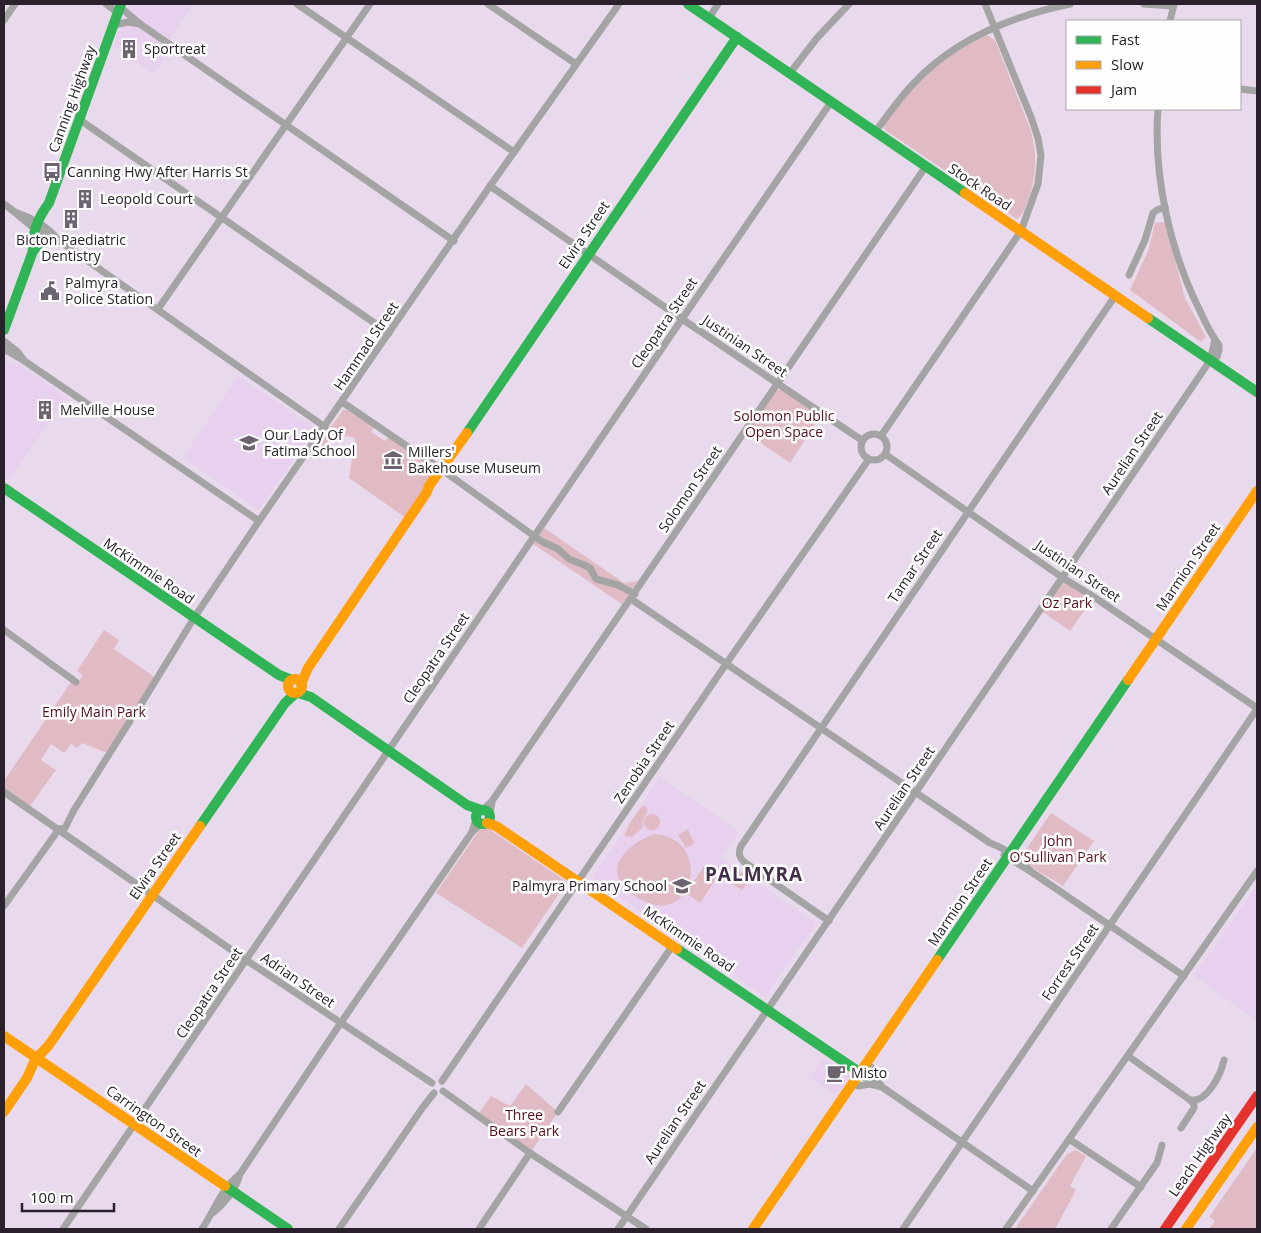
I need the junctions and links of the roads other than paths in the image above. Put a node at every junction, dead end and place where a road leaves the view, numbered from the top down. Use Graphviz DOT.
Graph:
graph roads {
  1 [pos="15,4"];
  2 [pos="106,4"];
  3 [pos="297,4"];
  4 [pos="370,4"];
  5 [pos="488,4"];
  6 [pos="619,4"];
  7 [pos="688,4"];
  8 [pos="713,4"];
  9 [pos="718,4"];
  10 [pos="849,4"];
  11 [pos="986,4"];
  12 [pos="1070,4"];
  13 [pos="1144,4"];
  14 [pos="1174,5"];
  15 [pos="120,8"];
  16 [pos="707,16"];
  17 [pos="4,20"];
  18 [pos="1170,20"];
  19 [pos="114,24"];
  20 [pos="140,24"];
  21 [pos="995,27"];
  22 [pos="737,37"];
  23 [pos="346,38"];
  24 [pos="576,64"];
  25 [pos="790,73"];
  26 [pos="1241,89"];
  27 [pos="1257,91"];
  28 [pos="831,102"];
  29 [pos="1158,110"];
  30 [pos="80,120"];
  31 [pos="286,125"];
  32 [pos="875,132"];
  33 [pos="514,152"];
  34 [pos="926,166"];
  35 [pos="490,186"];
  36 [pos="4,204"];
  37 [pos="1165,207"];
  38 [pos="221,218"];
  39 [pos="40,228"];
  40 [pos="1020,232"];
  41 [pos="454,241"];
  42 [pos="588,254"];
  43 [pos="1129,275"];
  44 [pos="1115,296"];
  45 [pos="158,309"];
  46 [pos="682,319"];
  47 [pos="4,330"];
  48 [pos="389,333"];
  49 [pos="4,341"];
  50 [pos="4,349"];
  51 [pos="23,360"];
  52 [pos="1210,360"];
  53 [pos="777,382"];
  54 [pos="1257,392"];
  55 [pos="342,402"];
  56 [pos="325,427"];
  57 [pos="881,436"];
  58 [pos="863,441"];
  59 [pos="885,454"];
  60 [pos="869,459"];
  61 [pos="443,470"];
  62 [pos="4,488"];
  63 [pos="1257,491"];
  64 [pos="1257,499"];
  65 [pos="968,511"];
  66 [pos="259,521"];
  67 [pos="534,537"];
  68 [pos="1063,578"];
  69 [pos="633,596"];
  70 [pos="194,618"];
  71 [pos="4,630"];
  72 [pos="1158,640"];
  73 [pos="726,664"];
  74 [pos="76,682"];
  75 [pos="295,686"];
  76 [pos="140,706"];
  77 [pos="1257,708"];
  78 [pos="130,722"];
  79 [pos="821,728"];
  80 [pos="388,750"];
  81 [pos="4,792"];
  82 [pos="916,793"];
  83 [pos="485,818"];
  84 [pos="58,829"];
  85 [pos="1011,857"];
  86 [pos="1257,871"];
  87 [pos="578,880"];
  88 [pos="152,894"];
  89 [pos="4,906"];
  90 [pos="829,921"];
  91 [pos="1111,925"];
  92 [pos="673,945"];
  93 [pos="246,960"];
  94 [pos="1184,976"];
  95 [pos="768,1009"];
  96 [pos="340,1024"];
  97 [pos="4,1036"];
  98 [pos="4,1041"];
  99 [pos="1128,1056"];
  100 [pos="1224,1060"];
  101 [pos="38,1061"];
  102 [pos="865,1072"];
  103 [pos="442,1082"];
  104 [pos="432,1083"];
  105 [pos="858,1086"];
  106 [pos="882,1087"];
  107 [pos="443,1091"];
  108 [pos="434,1093"];
  109 [pos="1257,1096"];
  110 [pos="1190,1100"];
  111 [pos="4,1112"];
  112 [pos="558,1112"];
  113 [pos="134,1126"];
  114 [pos="1257,1127"];
  115 [pos="1181,1128"];
  116 [pos="1069,1139"];
  117 [pos="963,1142"];
  118 [pos="1162,1145"];
  119 [pos="530,1153"];
  120 [pos="1141,1187"];
  121 [pos="228,1191"];
  122 [pos="1033,1191"];
  123 [pos="627,1216"];
  124 [pos="63,1229"];
  125 [pos="202,1229"];
  126 [pos="279,1229"];
  127 [pos="288,1229"];
  128 [pos="339,1229"];
  129 [pos="479,1229"];
  130 [pos="618,1229"];
  131 [pos="646,1229"];
  132 [pos="753,1229"];
  133 [pos="760,1229"];
  134 [pos="903,1229"];
  135 [pos="1006,1229"];
  136 [pos="1111,1229"];
  137 [pos="1165,1229"];
  138 [pos="1186,1229"];
  1 -- 17 [label="street"];
  2 -- 15 [label="street"];
  3 -- 23 [label="street"];
  4 -- 23 [label="street"];
  5 -- 24 [label="street"];
  6 -- 24 [label="street, Hammad Street"];
  7 -- 16 [label="main road, Stock Road"];
  8 -- 16 [label="street"];
  9 -- 16 [label="street"];
  10 -- 25 [label="street"];
  11 -- 21 [label="street"];
  12 -- 21 [label="street"];
  13 -- 14 [label="street"];
  14 -- 18 [label="street"];
  15 -- 19 [label="main road, Canning Highway"];
  15 -- 20 [label="street"];
  16 -- 22 [label="main road, Stock Road"];
  19 -- 20 [label="street"];
  19 -- 30 [label="main road, Canning Highway"];
  20 -- 31 [label="street"];
  21 -- 32 [label="street"];
  21 -- 40 [label="street"];
  22 -- 25 [label="main road, Stock Road"];
  22 -- 42 [label="main road, Elvira Street"];
  23 -- 31 [label="street"];
  23 -- 33 [label="street"];
  24 -- 33 [label="street, Hammad Street"];
  25 -- 28 [label="main road, Stock Road"];
  26 -- 27 [label="street"];
  28 -- 32 [label="main road, Stock Road"];
  28 -- 46 [label="street, Cleopatra Street"];
  29 -- 37 [label="street"];
  30 -- 38 [label="street"];
  30 -- 39 [label="main road, Canning Highway"];
  31 -- 38 [label="street"];
  31 -- 41 [label="street"];
  32 -- 34 [label="main road, Stock Road"];
  33 -- 35 [label="street, Hammad Street"];
  34 -- 40 [label="main road, Stock Road"];
  34 -- 53 [label="street, Solomon Street"];
  35 -- 41 [label="street, Hammad Street"];
  35 -- 42 [label="street, Justinian Street"];
  36 -- 39 [label="street"];
  37 -- 43 [label="street"];
  37 -- 52 [label="street, Aurelian Street"];
  38 -- 45 [label="street"];
  38 -- 48 [label="street"];
  39 -- 45 [label="street"];
  39 -- 47 [label="main road, Canning Highway"];
  40 -- 44 [label="main road, Stock Road"];
  40 -- 57 [label="street"];
  41 -- 48 [label="street, Hammad Street"];
  42 -- 46 [label="street, Justinian Street"];
  42 -- 61 [label="main road, Elvira Street"];
  44 -- 52 [label="main road, Stock Road"];
  44 -- 65 [label="street, Tamar Street"];
  45 -- 56 [label="street"];
  46 -- 53 [label="street, Justinian Street"];
  46 -- 67 [label="street, Cleopatra Street"];
  48 -- 55 [label="street, Hammad Street"];
  49 -- 51 [label="street"];
  50 -- 51 [label="street"];
  51 -- 66 [label="street"];
  52 -- 54 [label="main road, Stock Road"];
  52 -- 68 [label="street, Aurelian Street"];
  53 -- 58 [label="street, Justinian Street"];
  53 -- 69 [label="street, Solomon Street"];
  55 -- 56 [label="street, Hammad Street"];
  55 -- 61 [label="street"];
  56 -- 66 [label="street, Hammad Street"];
  57 -- 58 [label="street"];
  57 -- 59 [label="street"];
  58 -- 60 [label="street"];
  59 -- 60 [label="street"];
  59 -- 65 [label="street, Justinian Street"];
  60 -- 73 [label="street, Zenobia Street"];
  61 -- 67 [label="street"];
  61 -- 75 [label="main road, Elvira Street"];
  62 -- 70 [label="main road, McKimmie Road"];
  63 -- 72 [label="main road, Marmion Street"];
  64 -- 72 [label="main road, Marmion Street"];
  65 -- 68 [label="street, Justinian Street"];
  65 -- 79 [label="street, Tamar Street"];
  66 -- 70 [label="street, Hammad Street"];
  67 -- 69 [label="street"];
  67 -- 80 [label="street, Cleopatra Street"];
  68 -- 72 [label="street, Justinian Street"];
  68 -- 82 [label="street, Aurelian Street"];
  69 -- 73 [label="street"];
  69 -- 83 [label="street, Solomon Street"];
  70 -- 75 [label="main road, McKimmie Road"];
  70 -- 76 [label="street, Hammad Street"];
  71 -- 74 [label="street"];
  72 -- 77 [label="street, Justinian Street"];
  72 -- 85 [label="main road, Marmion Street"];
  73 -- 79 [label="street"];
  73 -- 87 [label="street, Zenobia Street"];
  75 -- 80 [label="main road, McKimmie Road"];
  75 -- 88 [label="main road, Elvira Street"];
  77 -- 91 [label="street, Forrest Street"];
  78 -- 84 [label="street"];
  79 -- 82 [label="street"];
  79 -- 90 [label="street, Tamar Street"];
  80 -- 83 [label="main road, McKimmie Road"];
  80 -- 93 [label="street, Cleopatra Street"];
  81 -- 84 [label="street, Adrian Street"];
  82 -- 85 [label="street"];
  82 -- 90 [label="street, Aurelian Street"];
  83 -- 87 [label="main road, McKimmie Road"];
  83 -- 96 [label="street, Solomon Street"];
  84 -- 88 [label="street, Adrian Street"];
  84 -- 89 [label="street"];
  85 -- 91 [label="street"];
  85 -- 102 [label="main road, Marmion Street"];
  86 -- 94 [label="street"];
  87 -- 92 [label="main road, McKimmie Road"];
  87 -- 103 [label="street, Zenobia Street"];
  88 -- 93 [label="street, Adrian Street"];
  88 -- 101 [label="main road, Elvira Street"];
  90 -- 95 [label="street, Aurelian Street"];
  91 -- 94 [label="street"];
  91 -- 117 [label="street, Forrest Street"];
  92 -- 95 [label="main road, McKimmie Road"];
  92 -- 112 [label="street"];
  93 -- 96 [label="street, Adrian Street"];
  93 -- 113 [label="street, Cleopatra Street"];
  94 -- 99 [label="street"];
  95 -- 102 [label="main road, McKimmie Road"];
  95 -- 123 [label="street, Aurelian Street"];
  96 -- 104 [label="street, Adrian Street"];
  96 -- 121 [label="street, Solomon Street"];
  97 -- 101 [label="main road, Carrington Street"];
  98 -- 101 [label="main road, Carrington Street"];
  99 -- 110 [label="street"];
  99 -- 116 [label="street"];
  100 -- 110 [label="street"];
  101 -- 111 [label="main road, Elvira Street"];
  101 -- 113 [label="main road, Carrington Street"];
  102 -- 105 [label="main road, Marmion Street"];
  102 -- 106 [label="street, McKimmie Road"];
  102 -- 132 [label="main road, Marmion Street"];
  103 -- 104 [label="street"];
  103 -- 107 [label="street"];
  104 -- 108 [label="street"];
  105 -- 106 [label="street"];
  105 -- 133 [label="main road, Marmion Street"];
  106 -- 117 [label="street, McKimmie Road"];
  107 -- 108 [label="street"];
  107 -- 119 [label="street"];
  108 -- 128 [label="street"];
  109 -- 137 [label="main road, Leach Highway"];
  110 -- 115 [label="street"];
  113 -- 121 [label="main road, Carrington Street"];
  113 -- 124 [label="street, Cleopatra Street"];
  114 -- 138 [label="main road"];
  116 -- 120 [label="street"];
  116 -- 122 [label="street"];
  117 -- 122 [label="street, McKimmie Road"];
  117 -- 134 [label="street, Forrest Street"];
  118 -- 120 [label="street"];
  119 -- 123 [label="street"];
  119 -- 129 [label="street"];
  120 -- 136 [label="street"];
  121 -- 125 [label="street, Solomon Street"];
  121 -- 126 [label="main road, Carrington Street"];
  121 -- 127 [label="main road, Carrington Street"];
  122 -- 135 [label="street"];
  123 -- 130 [label="street, Aurelian Street"];
  123 -- 131 [label="street"];
}
